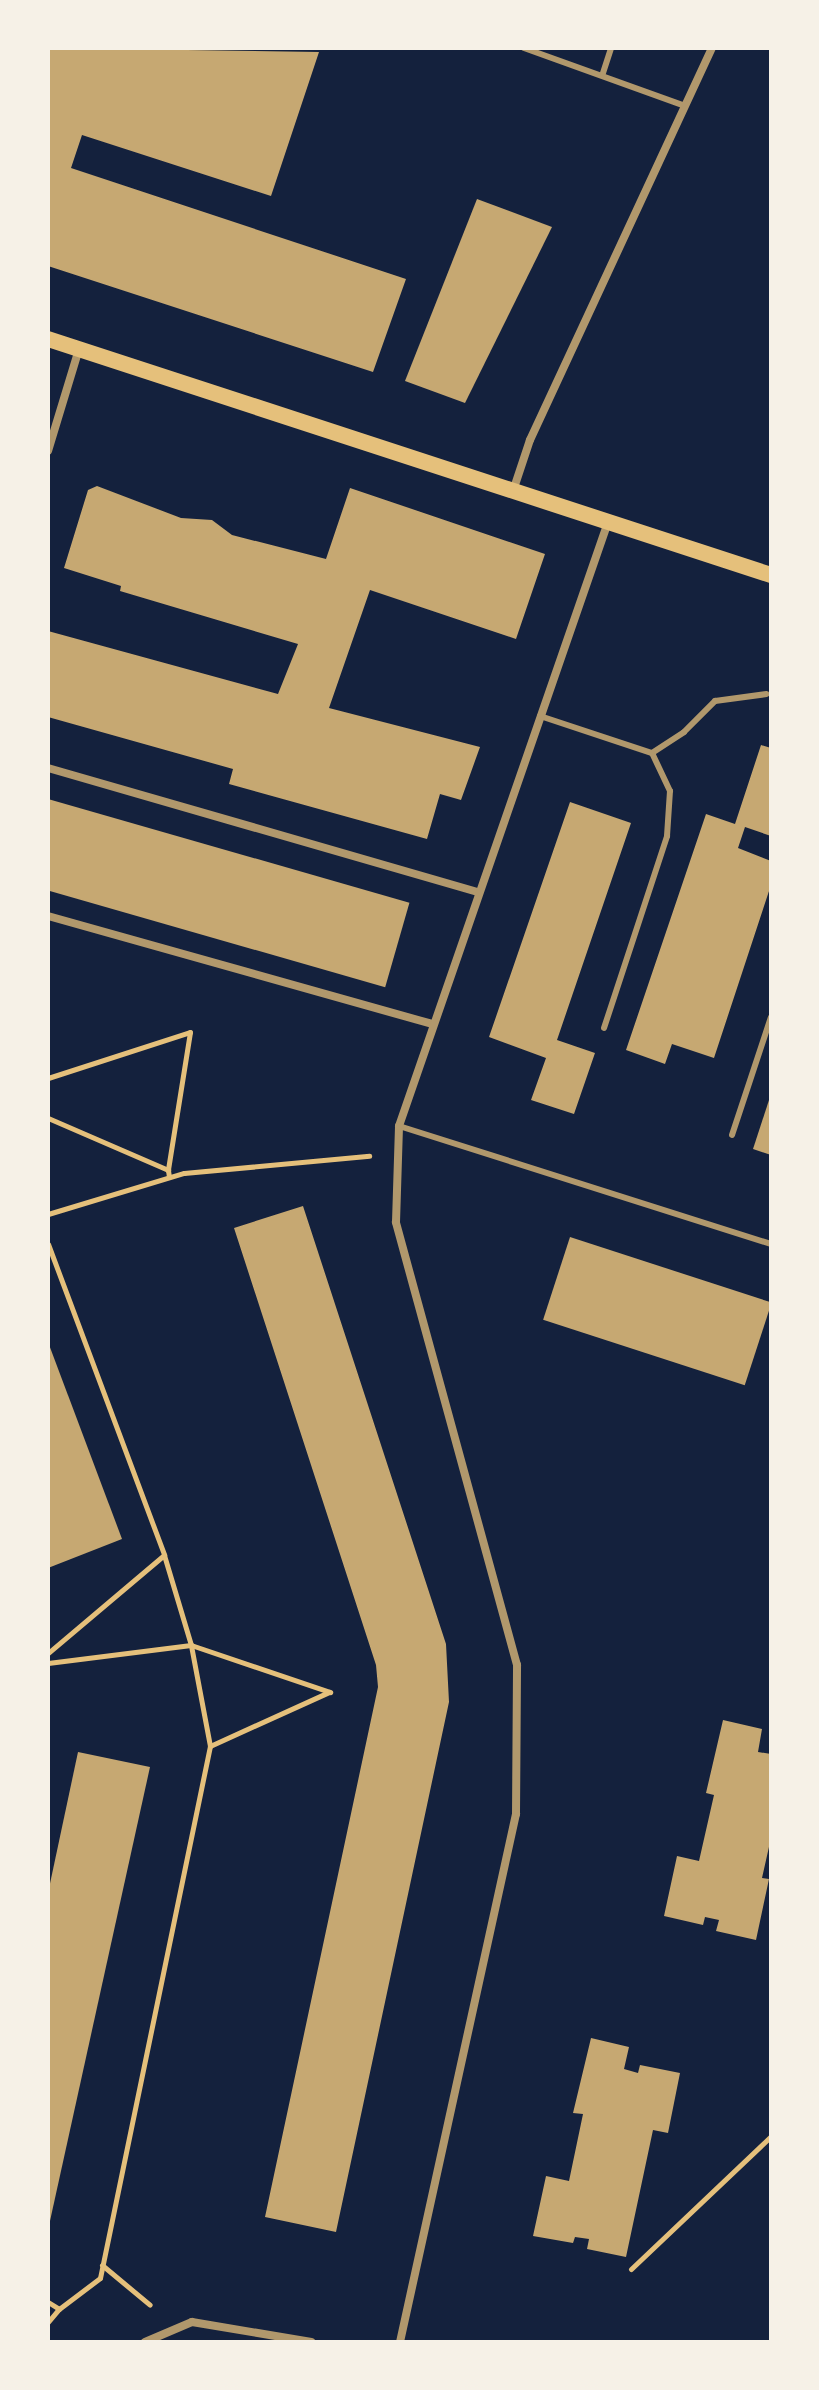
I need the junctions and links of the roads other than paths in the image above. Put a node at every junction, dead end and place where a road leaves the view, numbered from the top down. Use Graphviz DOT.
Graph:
graph roads {
  1 [pos="524,48"];
  2 [pos="611,48"];
  3 [pos="712,48"];
  4 [pos="603,73"];
  5 [pos="685,106"];
  6 [pos="48,339"];
  7 [pos="79,349"];
  8 [pos="48,451"];
  9 [pos="513,492"];
  10 [pos="608,521"];
  11 [pos="771,575"];
  12 [pos="767,694"];
  13 [pos="540,716"];
  14 [pos="652,753"];
  15 [pos="48,768"];
  16 [pos="478,892"];
  17 [pos="48,916"];
  18 [pos="771,1017"];
  19 [pos="431,1024"];
  20 [pos="604,1028"];
  21 [pos="399,1126"];
  22 [pos="732,1135"];
  23 [pos="771,1244"];
  24 [pos="145,2342"];
  25 [pos="311,2342"];
  26 [pos="400,2342"];
  1 -- 4 [label="lane"];
  2 -- 4 [label="lane"];
  3 -- 5 [label="street"];
  4 -- 5 [label="lane"];
  5 -- 9 [label="street"];
  6 -- 7 [label="main road"];
  7 -- 8 [label="street"];
  7 -- 9 [label="main road"];
  9 -- 10 [label="main road"];
  10 -- 11 [label="main road"];
  10 -- 13 [label="street"];
  12 -- 14 [label="lane"];
  13 -- 14 [label="lane"];
  13 -- 16 [label="street"];
  14 -- 20 [label="lane"];
  15 -- 16 [label="street"];
  16 -- 19 [label="street"];
  17 -- 19 [label="street"];
  18 -- 22 [label="lane"];
  19 -- 21 [label="street"];
  21 -- 23 [label="lane"];
  21 -- 26 [label="street"];
  24 -- 25 [label="street"];
}
